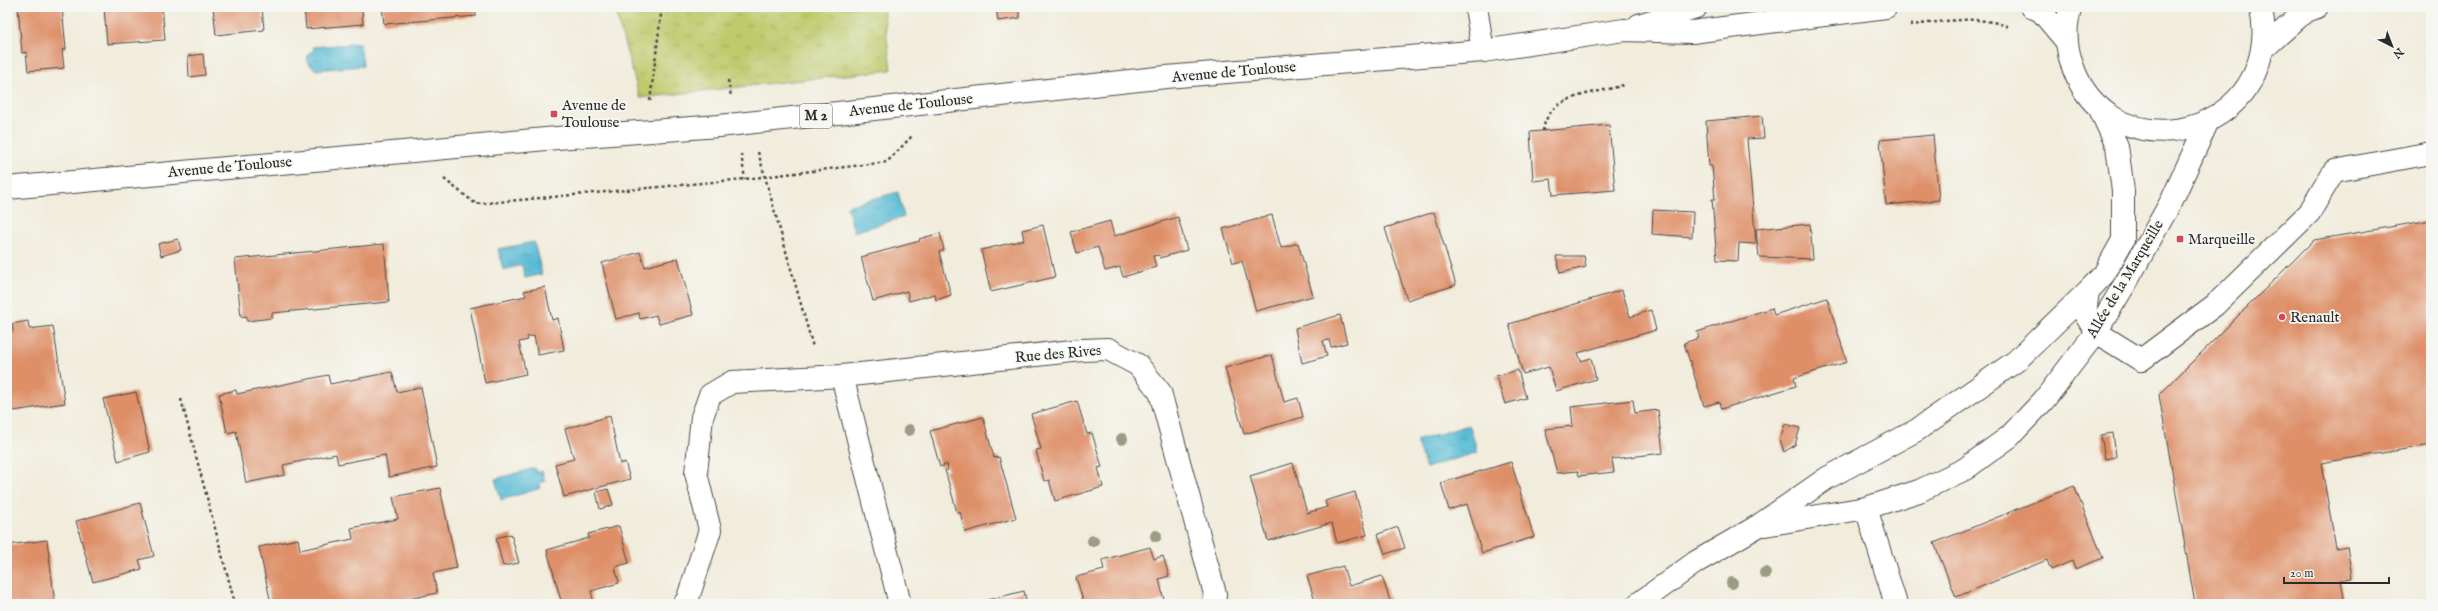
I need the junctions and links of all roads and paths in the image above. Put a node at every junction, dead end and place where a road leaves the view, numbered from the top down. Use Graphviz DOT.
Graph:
graph roads {
  1 [pos="662,7"];
  2 [pos="1476,7"];
  3 [pos="1696,7"];
  4 [pos="1886,7"];
  5 [pos="2032,7"];
  6 [pos="2070,7"];
  7 [pos="2260,7"];
  8 [pos="2317,7"];
  9 [pos="1624,30"];
  10 [pos="2067,42"];
  11 [pos="2263,49"];
  12 [pos="1483,51"];
  13 [pos="728,80"];
  14 [pos="1626,84"];
  15 [pos="731,94"];
  16 [pos="650,101"];
  17 [pos="2099,107"];
  18 [pos="2208,121"];
  19 [pos="1543,131"];
  20 [pos="757,150"];
  21 [pos="2431,153"];
  22 [pos="440,174"];
  23 [pos="745,179"];
  24 [pos="7,188"];
  25 [pos="2088,291"];
  26 [pos="2096,332"];
  27 [pos="842,376"];
  28 [pos="181,399"];
  29 [pos="1866,508"];
  30 [pos="1758,526"];
  31 [pos="235,604"];
  32 [pos="684,604"];
  33 [pos="900,604"];
  34 [pos="1214,604"];
  35 [pos="1638,604"];
  36 [pos="1896,604"];
  1 -- 16 [label="path"];
  2 -- 12 [label="street"];
  3 -- 9 [label="street, Avenue de Toulouse / M 2"];
  4 -- 9 [label="street, Avenue de Toulouse / M 2"];
  5 -- 10 [label="street"];
  6 -- 10 [label="street"];
  7 -- 11 [label="street"];
  8 -- 11 [label="street"];
  9 -- 12 [label="street, Avenue de Toulouse / M 2"];
  10 -- 17 [label="street"];
  11 -- 18 [label="street"];
  12 -- 24 [label="street, Avenue de Toulouse / M 2"];
  13 -- 15 [label="path"];
  14 -- 19 [label="path"];
  17 -- 18 [label="street"];
  17 -- 25 [label="street, Allée de la Marqueille"];
  18 -- 26 [label="street, Allée de la Marqueille"];
  20 -- 27 [label="path"];
  21 -- 26 [label="street"];
  22 -- 23 [label="path"];
  25 -- 26 [label="street"];
  25 -- 30 [label="street, Allée de la Marqueille"];
  26 -- 29 [label="street, Allée de la Marqueille"];
  27 -- 32 [label="street, Rue des Rives"];
  27 -- 33 [label="street"];
  27 -- 34 [label="street, Rue des Rives"];
  28 -- 31 [label="path"];
  29 -- 30 [label="street, Allée de la Marqueille"];
  29 -- 36 [label="street"];
  30 -- 35 [label="street, Allée de la Marqueille"];
}
